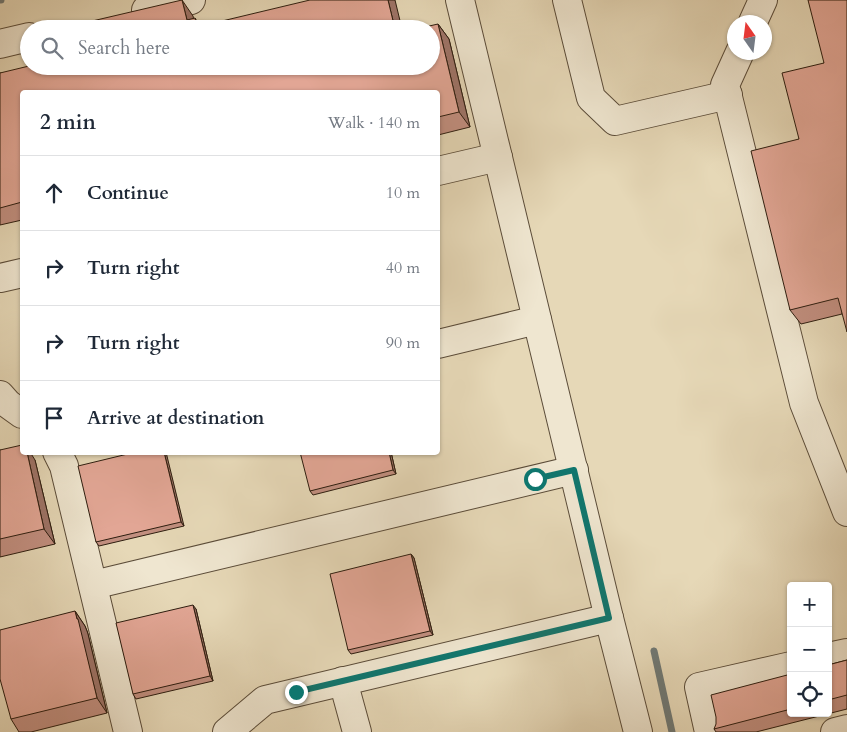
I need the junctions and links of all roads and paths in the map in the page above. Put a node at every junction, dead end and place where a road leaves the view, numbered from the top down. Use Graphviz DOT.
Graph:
graph roads {
  1 [pos="191,0"];
  2 [pos="460,0"];
  3 [pos="567,0"];
  4 [pos="763,0"];
  5 [pos="756,15"];
  6 [pos="124,16"];
  7 [pos="20,39"];
  8 [pos="0,44"];
  9 [pos="736,60"];
  10 [pos="728,95"];
  11 [pos="498,157"];
  12 [pos="440,172"];
  13 [pos="20,273"];
  14 [pos="0,278"];
  15 [pos="537,320"];
  16 [pos="440,344"];
  17 [pos="0,394"];
  18 [pos="20,413"];
  19 [pos="58,455"];
  20 [pos="574,470"];
  21 [pos="847,512"];
  22 [pos="93,585"];
  23 [pos="609,618"];
  24 [pos="847,653"];
  25 [pos="832,656"];
  26 [pos="787,667"];
  27 [pos="344,681"];
  28 [pos="847,729"];
  29 [pos="128,732"];
  30 [pos="227,732"];
  31 [pos="357,732"];
  32 [pos="638,732"];
  33 [pos="709,732"];
  34 [pos="835,732"];
  1 -- 6 [label="lane"];
  2 -- 11 [label="lane"];
  3 -- 10 [label="lane"];
  4 -- 5 [label="lane"];
  7 -- 8 [label="lane"];
  9 -- 10 [label="lane"];
  10 -- 21 [label="lane"];
  11 -- 12 [label="lane"];
  11 -- 15 [label="lane"];
  13 -- 14 [label="lane"];
  15 -- 16 [label="lane"];
  15 -- 20 [label="lane"];
  17 -- 18 [label="lane"];
  19 -- 22 [label="lane"];
  20 -- 22 [label="lane"];
  20 -- 23 [label="lane"];
  22 -- 29 [label="lane"];
  23 -- 27 [label="lane"];
  23 -- 32 [label="lane"];
  24 -- 25 [label="lane"];
  26 -- 33 [label="lane"];
  27 -- 30 [label="lane"];
  27 -- 31 [label="lane"];
  28 -- 34 [label="lane"];
}
